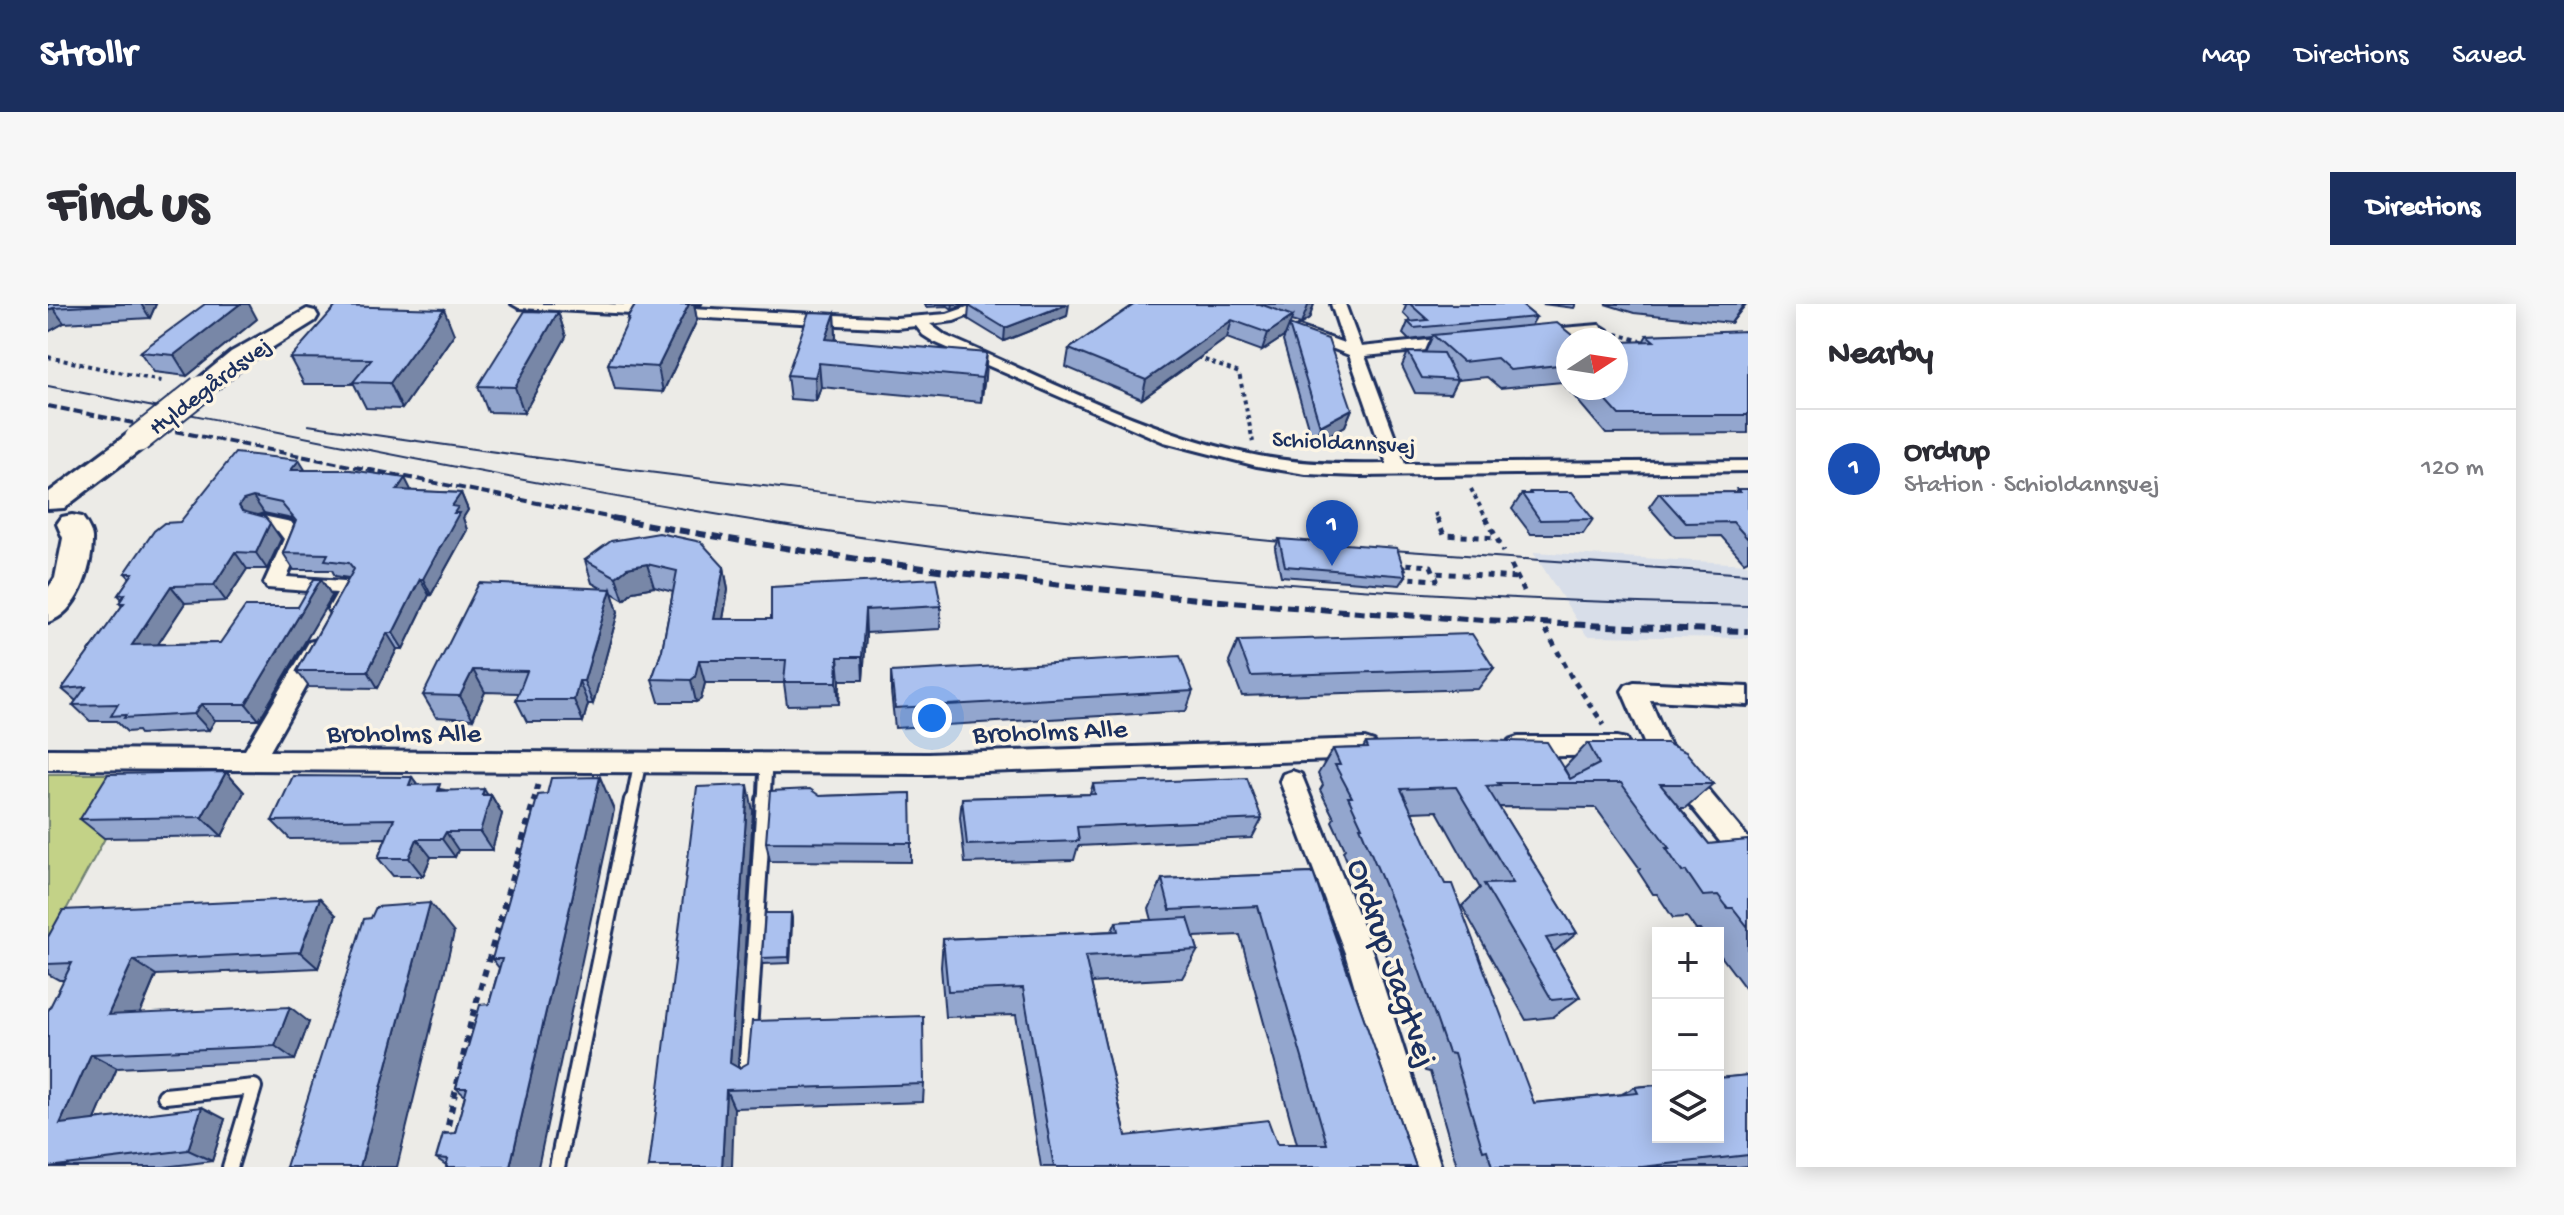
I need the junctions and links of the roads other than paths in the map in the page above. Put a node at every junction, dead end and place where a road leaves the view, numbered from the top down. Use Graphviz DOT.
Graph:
graph roads {
  1 [pos="519,304"];
  2 [pos="991,304"];
  3 [pos="1338,304"];
  4 [pos="306,310"];
  5 [pos="332,315"];
  6 [pos="921,322"];
  7 [pos="1280,325"];
  8 [pos="1556,334"];
  9 [pos="1523,337"];
  10 [pos="1476,341"];
  11 [pos="1354,352"];
  12 [pos="1748,466"];
  13 [pos="1398,470"];
  14 [pos="59,515"];
  15 [pos="263,522"];
  16 [pos="48,561"];
  17 [pos="49,600"];
  18 [pos="1748,696"];
  19 [pos="1658,747"];
  20 [pos="1495,748"];
  21 [pos="1386,749"];
  22 [pos="48,759"];
  23 [pos="252,760"];
  24 [pos="640,762"];
  25 [pos="766,763"];
  26 [pos="1292,781"];
  27 [pos="1748,857"];
  28 [pos="746,1077"];
  29 [pos="165,1096"];
  30 [pos="230,1167"];
  31 [pos="557,1167"];
  32 [pos="1424,1167"];
  1 -- 6 [label="street"];
  2 -- 6 [label="street"];
  3 -- 11 [label="street"];
  4 -- 5 [label="street"];
  4 -- 14 [label="street, Hyldegårdsvej, bridge"];
  6 -- 13 [label="street, Schioldannsvej"];
  7 -- 11 [label="street"];
  8 -- 9 [label="street"];
  10 -- 11 [label="street"];
  11 -- 13 [label="street"];
  12 -- 13 [label="street, Schioldannsvej"];
  14 -- 17 [label="street, Hyldegårdsvej"];
  15 -- 23 [label="street, Broholms Alle"];
  16 -- 17 [label="street, Hyldegårdsvej"];
  18 -- 19 [label="street"];
  19 -- 20 [label="street"];
  19 -- 27 [label="street"];
  21 -- 25 [label="street, Broholms Alle"];
  22 -- 23 [label="street, Broholms Alle"];
  23 -- 24 [label="street, Broholms Alle"];
  24 -- 25 [label="street, Broholms Alle"];
  24 -- 31 [label="lane"];
  25 -- 28 [label="lane"];
  26 -- 32 [label="street, Ordrup Jagtvej"];
  29 -- 30 [label="lane"];
}
